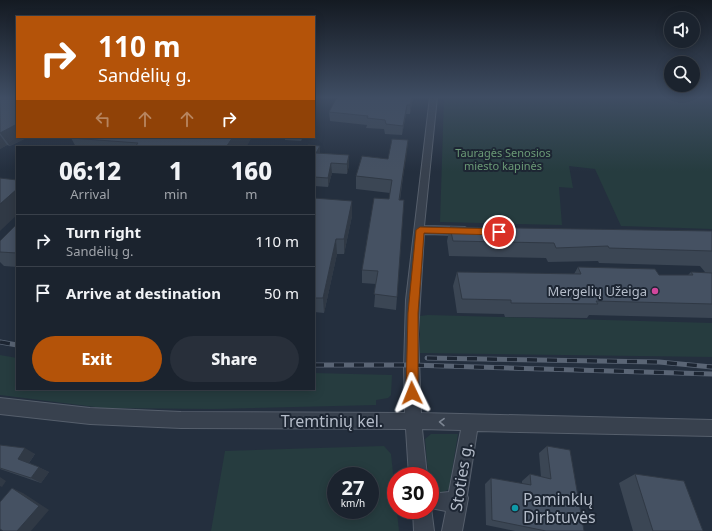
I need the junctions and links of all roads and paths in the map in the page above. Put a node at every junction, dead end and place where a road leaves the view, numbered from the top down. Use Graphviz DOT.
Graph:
graph roads {
  1 [pos="431,122"];
  2 [pos="420,230"];
  3 [pos="476,232"];
  4 [pos="0,406"];
  5 [pos="413,421"];
  6 [pos="470,423"];
  7 [pos="712,428"];
  8 [pos="417,467"];
  9 [pos="459,498"];
  10 [pos="439,501"];
  11 [pos="423,519"];
  12 [pos="424,531"];
  13 [pos="452,531"];
  1 -- 2 [label="street"];
  2 -- 3 [label="street"];
  2 -- 5 [label="street"];
  4 -- 5 [label="street, Tremtinių kel."];
  6 -- 5 [label="street, Tremtinių kel., one-way"];
  5 -- 8 [label="street"];
  6 -- 7 [label="street, Tremtinių kel."];
  6 -- 9 [label="street, Stoties g."];
  9 -- 10 [label="street"];
  9 -- 13 [label="street, Stoties g."];
  11 -- 12 [label="street"];
}
